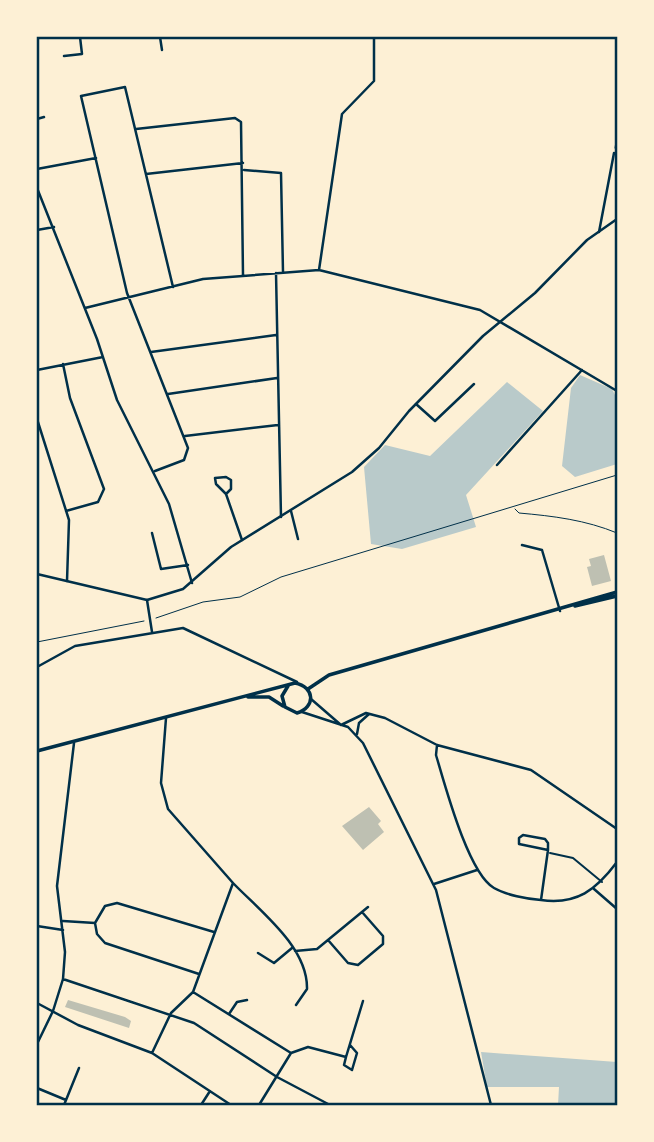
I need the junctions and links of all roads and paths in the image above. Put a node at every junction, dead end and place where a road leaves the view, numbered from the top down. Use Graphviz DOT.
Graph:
graph roads {
  1 [pos="80,37"];
  2 [pos="160,37"];
  3 [pos="374,37"];
  4 [pos="162,50"];
  5 [pos="64,57"];
  6 [pos="44,117"];
  7 [pos="37,119"];
  8 [pos="135,129"];
  9 [pos="617,135"];
  10 [pos="614,153"];
  11 [pos="96,158"];
  12 [pos="243,163"];
  13 [pos="37,169"];
  14 [pos="243,170"];
  15 [pos="146,174"];
  16 [pos="37,188"];
  17 [pos="617,219"];
  18 [pos="54,227"];
  19 [pos="37,230"];
  20 [pos="599,232"];
  21 [pos="319,270"];
  22 [pos="283,272"];
  23 [pos="276,273"];
  24 [pos="243,275"];
  25 [pos="173,287"];
  26 [pos="130,297"];
  27 [pos="85,308"];
  28 [pos="503,321"];
  29 [pos="277,335"];
  30 [pos="151,352"];
  31 [pos="103,356"];
  32 [pos="63,364"];
  33 [pos="37,370"];
  34 [pos="582,370"];
  35 [pos="277,379"];
  36 [pos="474,384"];
  37 [pos="617,391"];
  38 [pos="168,394"];
  39 [pos="416,404"];
  40 [pos="37,419"];
  41 [pos="435,421"];
  42 [pos="278,425"];
  43 [pos="431,425"];
  44 [pos="185,436"];
  45 [pos="497,465"];
  46 [pos="155,471"];
  47 [pos="617,475"];
  48 [pos="226,494"];
  49 [pos="513,507"];
  50 [pos="291,510"];
  51 [pos="66,511"];
  52 [pos="281,517"];
  53 [pos="152,533"];
  54 [pos="617,533"];
  55 [pos="298,539"];
  56 [pos="242,540"];
  57 [pos="522,545"];
  58 [pos="188,565"];
  59 [pos="37,574"];
  60 [pos="66,581"];
  61 [pos="192,583"];
  62 [pos="617,594"];
  63 [pos="147,600"];
  64 [pos="560,611"];
  65 [pos="150,620"];
  66 [pos="152,632"];
  67 [pos="37,642"];
  68 [pos="37,667"];
  69 [pos="284,675"];
  70 [pos="300,684"];
  71 [pos="288,686"];
  72 [pos="308,689"];
  73 [pos="246,697"];
  74 [pos="311,699"];
  75 [pos="285,707"];
  76 [pos="302,712"];
  77 [pos="369,714"];
  78 [pos="166,719"];
  79 [pos="341,725"];
  80 [pos="357,735"];
  81 [pos="75,741"];
  82 [pos="437,745"];
  83 [pos="37,751"];
  84 [pos="617,829"];
  85 [pos="547,851"];
  86 [pos="617,862"];
  87 [pos="477,870"];
  88 [pos="602,882"];
  89 [pos="233,883"];
  90 [pos="434,884"];
  91 [pos="594,889"];
  92 [pos="541,900"];
  93 [pos="368,907"];
  94 [pos="617,909"];
  95 [pos="362,912"];
  96 [pos="62,921"];
  97 [pos="95,923"];
  98 [pos="37,926"];
  99 [pos="63,930"];
  100 [pos="214,932"];
  101 [pos="328,940"];
  102 [pos="294,950"];
  103 [pos="258,953"];
  104 [pos="199,974"];
  105 [pos="63,979"];
  106 [pos="193,992"];
  107 [pos="247,1000"];
  108 [pos="363,1001"];
  109 [pos="37,1003"];
  110 [pos="296,1005"];
  111 [pos="53,1011"];
  112 [pos="171,1013"];
  113 [pos="229,1014"];
  114 [pos="37,1044"];
  115 [pos="350,1045"];
  116 [pos="152,1053"];
  117 [pos="291,1053"];
  118 [pos="346,1057"];
  119 [pos="79,1068"];
  120 [pos="277,1077"];
  121 [pos="37,1088"];
  122 [pos="210,1091"];
  123 [pos="66,1100"];
  124 [pos="64,1105"];
  125 [pos="201,1105"];
  126 [pos="231,1105"];
  127 [pos="258,1105"];
  128 [pos="330,1105"];
  129 [pos="491,1105"];
  1 -- 5 [label="street"];
  2 -- 4 [label="street"];
  3 -- 21 [label="street"];
  6 -- 7 [label="street"];
  8 -- 11 [label="street"];
  8 -- 12 [label="street"];
  8 -- 15 [label="street"];
  9 -- 10 [label="path"];
  10 -- 20 [label="street"];
  11 -- 13 [label="street"];
  11 -- 26 [label="street"];
  12 -- 14 [label="street"];
  12 -- 15 [label="street"];
  14 -- 22 [label="street"];
  14 -- 24 [label="street"];
  15 -- 25 [label="street"];
  16 -- 18 [label="street"];
  17 -- 20 [label="street"];
  18 -- 19 [label="street"];
  18 -- 27 [label="street"];
  20 -- 28 [label="street"];
  21 -- 22 [label="street"];
  21 -- 28 [label="street"];
  22 -- 23 [label="street"];
  23 -- 24 [label="street"];
  23 -- 29 [label="street"];
  24 -- 25 [label="street"];
  25 -- 26 [label="street"];
  26 -- 27 [label="street"];
  26 -- 30 [label="street"];
  27 -- 31 [label="street"];
  28 -- 34 [label="street"];
  28 -- 39 [label="street"];
  29 -- 30 [label="street"];
  29 -- 35 [label="street"];
  30 -- 38 [label="street"];
  31 -- 32 [label="street"];
  31 -- 46 [label="street"];
  32 -- 33 [label="street"];
  32 -- 51 [label="street"];
  34 -- 37 [label="street"];
  34 -- 45 [label="street"];
  35 -- 38 [label="street"];
  35 -- 42 [label="street"];
  36 -- 41 [label="street"];
  38 -- 44 [label="street"];
  39 -- 41 [label="street"];
  39 -- 50 [label="street"];
  40 -- 51 [label="street"];
  41 -- 43 [label="street"];
  42 -- 44 [label="street"];
  42 -- 52 [label="street"];
  44 -- 46 [label="street"];
  46 -- 58 [label="street"];
  47 -- 49 [label="path"];
  48 -- 48 [label="street"];
  48 -- 56 [label="street"];
  49 -- 54 [label="path"];
  49 -- 65 [label="path"];
  50 -- 52 [label="street"];
  50 -- 55 [label="street"];
  51 -- 60 [label="street"];
  52 -- 56 [label="street"];
  53 -- 58 [label="street"];
  56 -- 61 [label="street"];
  57 -- 64 [label="street"];
  58 -- 61 [label="street"];
  59 -- 60 [label="street"];
  60 -- 63 [label="street"];
  61 -- 63 [label="street"];
  62 -- 64 [label="main road"];
  63 -- 65 [label="street"];
  64 -- 72 [label="main road"];
  65 -- 66 [label="street"];
  65 -- 67 [label="path"];
  66 -- 68 [label="street"];
  66 -- 69 [label="street"];
  69 -- 70 [label="street"];
  69 -- 71 [label="street"];
  70 -- 71 [label="main road"];
  70 -- 72 [label="main road"];
  71 -- 73 [label="main road"];
  71 -- 75 [label="main road"];
  72 -- 74 [label="main road"];
  73 -- 75 [label="main road"];
  73 -- 78 [label="main road"];
  74 -- 76 [label="main road"];
  74 -- 79 [label="street"];
  75 -- 76 [label="main road"];
  76 -- 79 [label="street"];
  77 -- 79 [label="street"];
  77 -- 80 [label="street"];
  77 -- 82 [label="street"];
  78 -- 81 [label="main road"];
  78 -- 89 [label="street"];
  79 -- 80 [label="street"];
  80 -- 90 [label="street"];
  81 -- 83 [label="main road"];
  81 -- 96 [label="street"];
  82 -- 84 [label="street"];
  82 -- 87 [label="street"];
  85 -- 85 [label="street"];
  85 -- 88 [label="street"];
  85 -- 92 [label="street"];
  86 -- 88 [label="street"];
  87 -- 90 [label="street"];
  87 -- 92 [label="street"];
  88 -- 91 [label="street"];
  89 -- 100 [label="street"];
  89 -- 102 [label="street"];
  90 -- 129 [label="street"];
  91 -- 92 [label="street"];
  91 -- 94 [label="street"];
  93 -- 95 [label="street"];
  95 -- 101 [label="street"];
  95 -- 101 [label="street"];
  96 -- 97 [label="street"];
  96 -- 99 [label="street"];
  97 -- 100 [label="street"];
  97 -- 104 [label="street"];
  98 -- 99 [label="street"];
  99 -- 105 [label="street"];
  100 -- 104 [label="street"];
  101 -- 102 [label="street"];
  102 -- 103 [label="street"];
  102 -- 110 [label="street"];
  104 -- 106 [label="street"];
  105 -- 111 [label="street"];
  105 -- 112 [label="street"];
  106 -- 112 [label="street"];
  106 -- 113 [label="street"];
  107 -- 113 [label="street"];
  108 -- 115 [label="street"];
  109 -- 111 [label="street"];
  111 -- 114 [label="street"];
  111 -- 116 [label="street"];
  112 -- 116 [label="street"];
  112 -- 120 [label="street"];
  113 -- 117 [label="street"];
  115 -- 118 [label="street"];
  115 -- 118 [label="street"];
  116 -- 122 [label="street"];
  117 -- 118 [label="street"];
  117 -- 120 [label="street"];
  119 -- 123 [label="street"];
  120 -- 127 [label="street"];
  120 -- 128 [label="street"];
  121 -- 123 [label="street"];
  122 -- 125 [label="street"];
  122 -- 126 [label="street"];
  123 -- 124 [label="street"];
}
